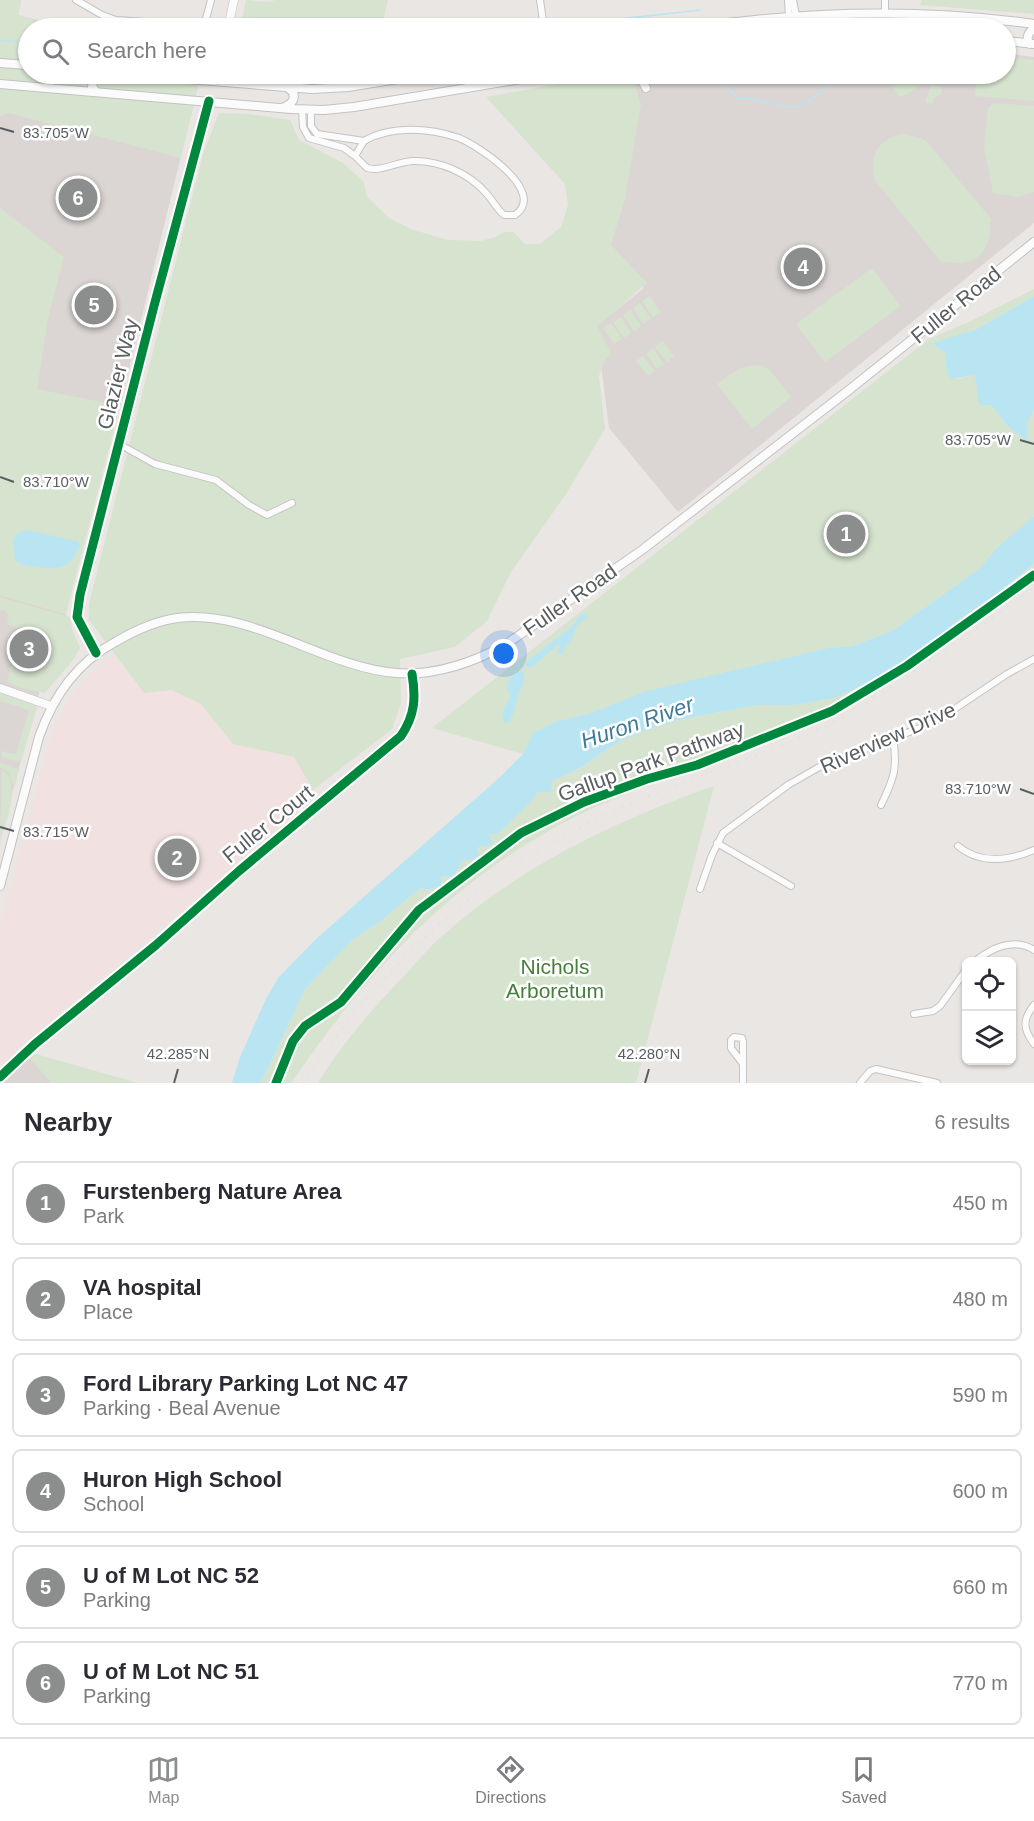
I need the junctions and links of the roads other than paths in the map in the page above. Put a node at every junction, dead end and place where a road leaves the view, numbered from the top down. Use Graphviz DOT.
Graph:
graph roads {
  1 [pos="76,0"];
  2 [pos="211,0"];
  3 [pos="234,0"];
  4 [pos="540,0"];
  5 [pos="788,0"];
  6 [pos="793,0"];
  7 [pos="885,0"];
  8 [pos="885,13"];
  9 [pos="942,15"];
  10 [pos="793,16"];
  11 [pos="110,18"];
  12 [pos="206,18"];
  13 [pos="230,18"];
  14 [pos="542,18"];
  15 [pos="776,18"];
  16 [pos="946,18"];
  17 [pos="967,18"];
  18 [pos="1016,24"];
  19 [pos="1034,26"];
  20 [pos="1016,42"];
  21 [pos="1032,44"];
  22 [pos="0,63"];
  23 [pos="18,64"];
  24 [pos="0,84"];
  25 [pos="91,84"];
  26 [pos="265,84"];
  27 [pos="365,84"];
  28 [pos="491,84"];
  29 [pos="644,84"];
  30 [pos="286,87"];
  31 [pos="646,88"];
  32 [pos="96,92"];
  33 [pos="209,101"];
  34 [pos="281,108"];
  35 [pos="306,110"];
  36 [pos="364,141"];
  37 [pos="355,156"];
  38 [pos="1034,242"];
  39 [pos="119,444"];
  40 [pos="292,503"];
  41 [pos="96,653"];
  42 [pos="1034,659"];
  43 [pos="412,674"];
  44 [pos="0,688"];
  45 [pos="51,706"];
  46 [pos="892,738"];
  47 [pos="881,806"];
  48 [pos="717,843"];
  49 [pos="958,846"];
  50 [pos="1034,850"];
  51 [pos="0,886"];
  52 [pos="791,886"];
  53 [pos="700,888"];
  54 [pos="1034,950"];
  55 [pos="982,957"];
  56 [pos="962,976"];
  57 [pos="1034,1005"];
  58 [pos="914,1014"];
  59 [pos="1034,1044"];
  60 [pos="743,1064"];
  61 [pos="0,1077"];
  62 [pos="743,1083"];
  63 [pos="860,1083"];
  64 [pos="937,1083"];
  1 -- 11 [label="street"];
  2 -- 12 [label="street"];
  3 -- 13 [label="street"];
  4 -- 14 [label="street"];
  5 -- 10 [label="street"];
  6 -- 10 [label="street"];
  7 -- 8 [label="street"];
  8 -- 9 [label="main road"];
  8 -- 10 [label="main road"];
  9 -- 16 [label="main road"];
  9 -- 17 [label="main road"];
  10 -- 15 [label="main road"];
  18 -- 19 [label="main road"];
  19 -- 21 [label="main road"];
  20 -- 21 [label="main road"];
  22 -- 23 [label="main road"];
  24 -- 32 [label="main road"];
  25 -- 32 [label="main road"];
  26 -- 30 [label="main road"];
  27 -- 30 [label="main road"];
  28 -- 35 [label="main road"];
  29 -- 31 [label="main road"];
  30 -- 34 [label="main road"];
  32 -- 33 [label="main road"];
  33 -- 34 [label="main road"];
  33 -- 39 [label="street, Glazier Way"];
  34 -- 35 [label="main road"];
  35 -- 36 [label="street"];
  35 -- 37 [label="street"];
  36 -- 37 [label="street"];
  36 -- 37 [label="street"];
  38 -- 43 [label="main road, Fuller Road"];
  39 -- 40 [label="street"];
  39 -- 41 [label="street, Glazier Way"];
  41 -- 43 [label="main road, Fuller Road"];
  41 -- 45 [label="main road, Fuller Road"];
  42 -- 46 [label="street, Riverview Drive"];
  43 -- 61 [label="street, Fuller Court"];
  44 -- 45 [label="street"];
  45 -- 51 [label="main road, Fuller Road"];
  46 -- 47 [label="street"];
  46 -- 48 [label="street, Riverview Drive"];
  48 -- 52 [label="street"];
  48 -- 53 [label="street"];
  49 -- 50 [label="street"];
  54 -- 55 [label="street"];
  56 -- 58 [label="street"];
  57 -- 59 [label="street"];
  60 -- 62 [label="street"];
  63 -- 64 [label="street"];
}
